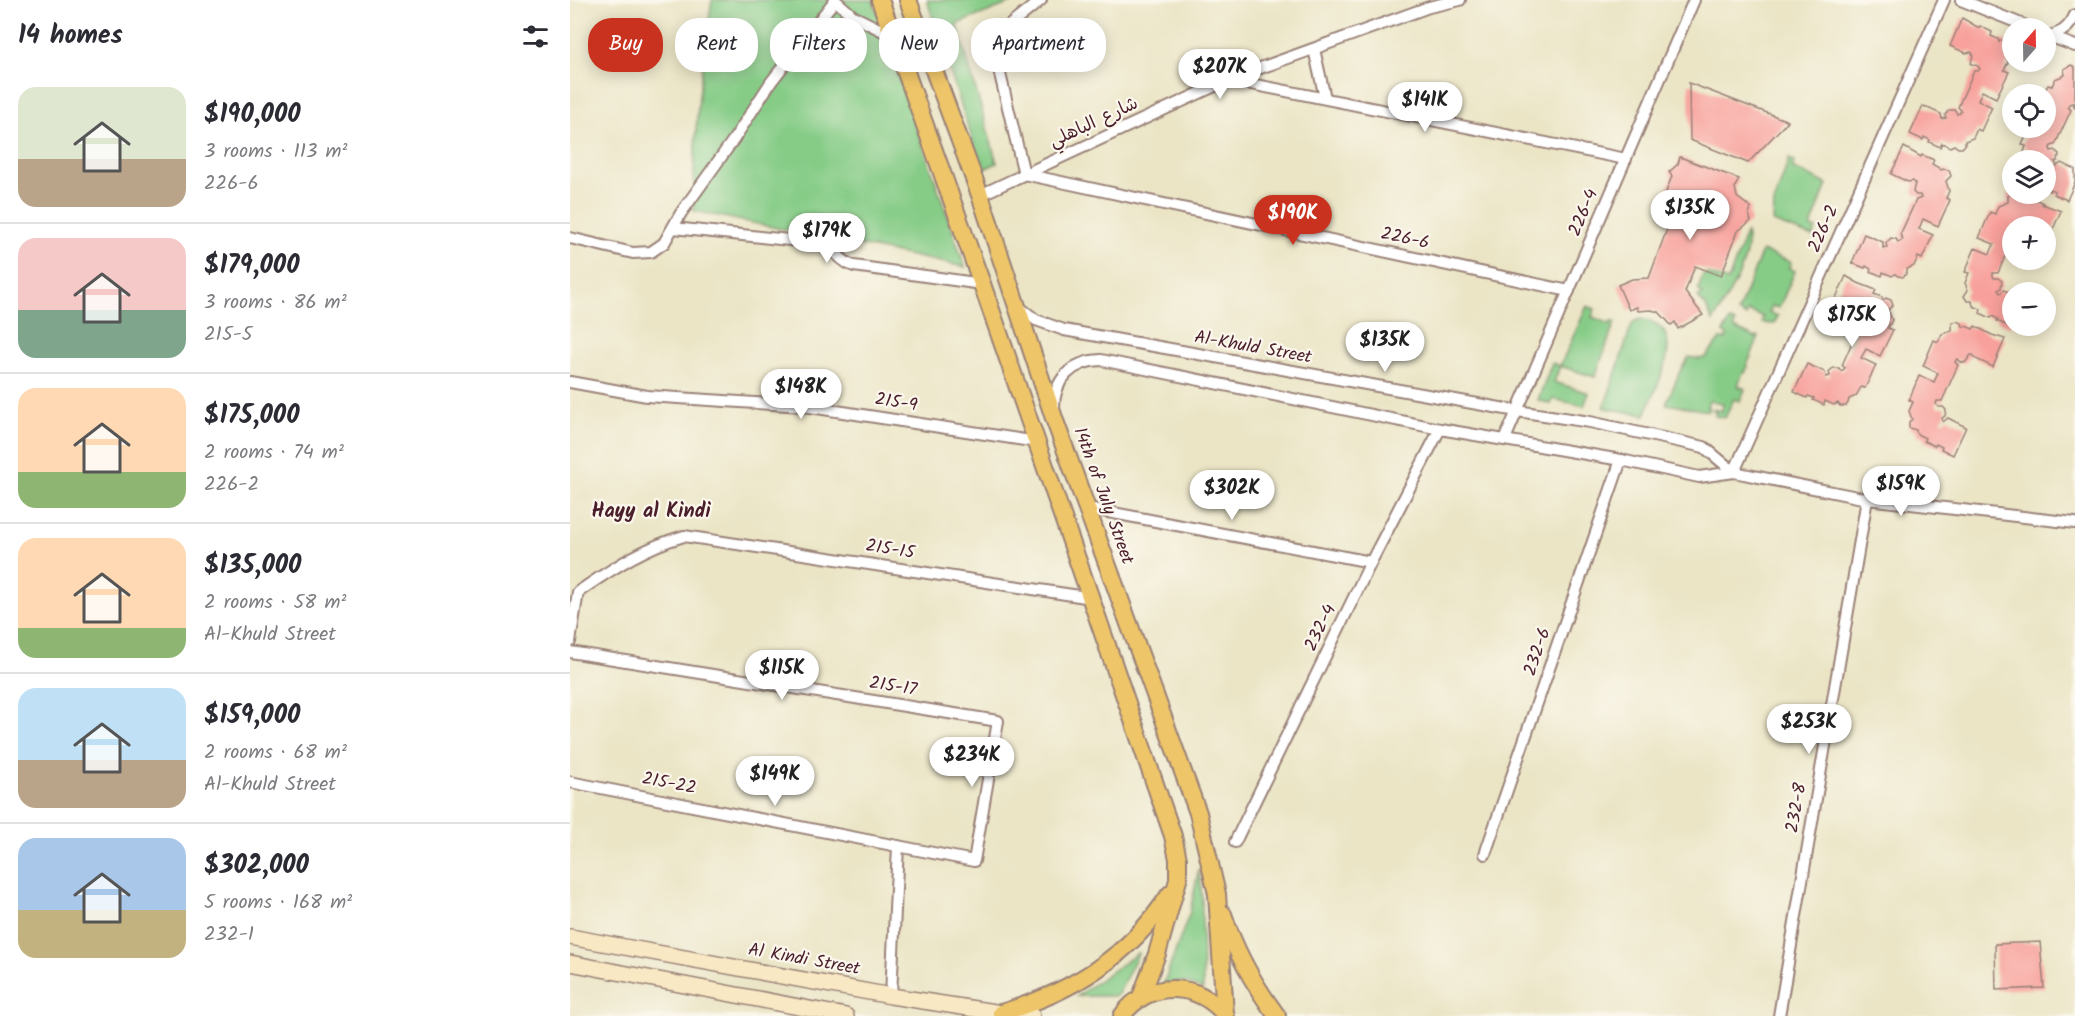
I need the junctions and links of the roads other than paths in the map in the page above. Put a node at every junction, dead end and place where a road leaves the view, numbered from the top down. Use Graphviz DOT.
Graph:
graph roads {
  1 [pos="835,0"];
  2 [pos="849,0"];
  3 [pos="880,0"];
  4 [pos="908,0"];
  5 [pos="1041,0"];
  6 [pos="1460,0"];
  7 [pos="1694,0"];
  8 [pos="1944,0"];
  9 [pos="1961,0"];
  10 [pos="2075,15"];
  11 [pos="887,18"];
  12 [pos="2006,18"];
  13 [pos="879,29"];
  14 [pos="2056,33"];
  15 [pos="2056,39"];
  16 [pos="2075,46"];
  17 [pos="1314,49"];
  18 [pos="907,72"];
  19 [pos="1230,80"];
  20 [pos="1325,98"];
  21 [pos="1626,159"];
  22 [pos="1024,174"];
  23 [pos="980,195"];
  24 [pos="673,228"];
  25 [pos="570,238"];
  26 [pos="982,284"];
  27 [pos="1569,291"];
  28 [pos="1015,302"];
  29 [pos="570,382"];
  30 [pos="1517,411"];
  31 [pos="1055,421"];
  32 [pos="1440,429"];
  33 [pos="1505,439"];
  34 [pos="1037,442"];
  35 [pos="1621,460"];
  36 [pos="1734,472"];
  37 [pos="1867,499"];
  38 [pos="1088,508"];
  39 [pos="2075,523"];
  40 [pos="1371,562"];
  41 [pos="574,591"];
  42 [pos="1092,598"];
  43 [pos="570,642"];
  44 [pos="570,652"];
  45 [pos="570,782"];
  46 [pos="1235,842"];
  47 [pos="898,846"];
  48 [pos="1485,854"];
  49 [pos="974,861"];
  50 [pos="1178,880"];
  51 [pos="1216,894"];
  52 [pos="570,937"];
  53 [pos="611,945"];
  54 [pos="570,963"];
  55 [pos="607,970"];
  56 [pos="891,996"];
  57 [pos="1141,997"];
  58 [pos="1001,1013"];
  59 [pos="1118,1015"];
  60 [pos="1226,1015"];
  61 [pos="846,1016"];
  62 [pos="1032,1016"];
  63 [pos="1277,1016"];
  64 [pos="1779,1016"];
  1 -- 2 [label="street"];
  1 -- 13 [label="street"];
  1 -- 24 [label="street"];
  3 -- 11 [label="main road"];
  4 -- 23 [label="main road, 14th of July Street"];
  5 -- 22 [label="street"];
  6 -- 17 [label="street, شارع الباهلي"];
  7 -- 21 [label="street, 226-4"];
  8 -- 36 [label="street, 226-2"];
  9 -- 12 [label="street"];
  10 -- 14 [label="street"];
  15 -- 16 [label="street"];
  17 -- 19 [label="street, شارع الباهلي"];
  17 -- 20 [label="street"];
  18 -- 26 [label="main road"];
  19 -- 20 [label="street"];
  19 -- 22 [label="street, شارع الباهلي"];
  20 -- 21 [label="street"];
  21 -- 27 [label="street, 226-4"];
  22 -- 23 [label="street, شارع الباهلي"];
  22 -- 27 [label="street, 226-6"];
  23 -- 28 [label="main road, 14th of July Street"];
  24 -- 25 [label="street"];
  24 -- 26 [label="street"];
  26 -- 34 [label="main road"];
  27 -- 30 [label="street, 226-4"];
  28 -- 30 [label="street, Al-Khuld Street"];
  28 -- 31 [label="main road, 14th of July Street"];
  29 -- 34 [label="street, 215-9"];
  30 -- 33 [label="street, 226-4"];
  30 -- 36 [label="street, Al-Khuld Street"];
  31 -- 32 [label="street, Al-Khuld Street"];
  31 -- 38 [label="main road, 14th of July Street"];
  32 -- 33 [label="street, Al-Khuld Street"];
  32 -- 40 [label="street, 232-4"];
  33 -- 35 [label="street, Al-Khuld Street"];
  34 -- 42 [label="main road"];
  35 -- 36 [label="street, Al-Khuld Street"];
  35 -- 48 [label="street, 232-6"];
  36 -- 37 [label="street, Al-Khuld Street"];
  37 -- 39 [label="street, Al-Khuld Street"];
  37 -- 64 [label="street, 232-8"];
  38 -- 40 [label="street"];
  38 -- 51 [label="main road, 14th of July Street"];
  40 -- 46 [label="street, 232-4"];
  41 -- 42 [label="street, 215-15"];
  41 -- 43 [label="street"];
  42 -- 50 [label="main road"];
  44 -- 49 [label="street, 215-17"];
  45 -- 47 [label="street, 215-22"];
  47 -- 49 [label="street, 215-22"];
  47 -- 56 [label="street"];
  50 -- 57 [label="main road"];
  50 -- 58 [label="main road"];
  51 -- 60 [label="main road, 14th of July Street"];
  51 -- 63 [label="main road"];
  52 -- 53 [label="street, Al Kindi Street"];
  53 -- 55 [label="street"];
  53 -- 56 [label="street, Al Kindi Street"];
  54 -- 55 [label="street"];
  55 -- 61 [label="street"];
  56 -- 58 [label="street, Al Kindi Street"];
  57 -- 59 [label="main road"];
  57 -- 60 [label="main road"];
  58 -- 62 [label="street, Al Kindi Street"];
}
